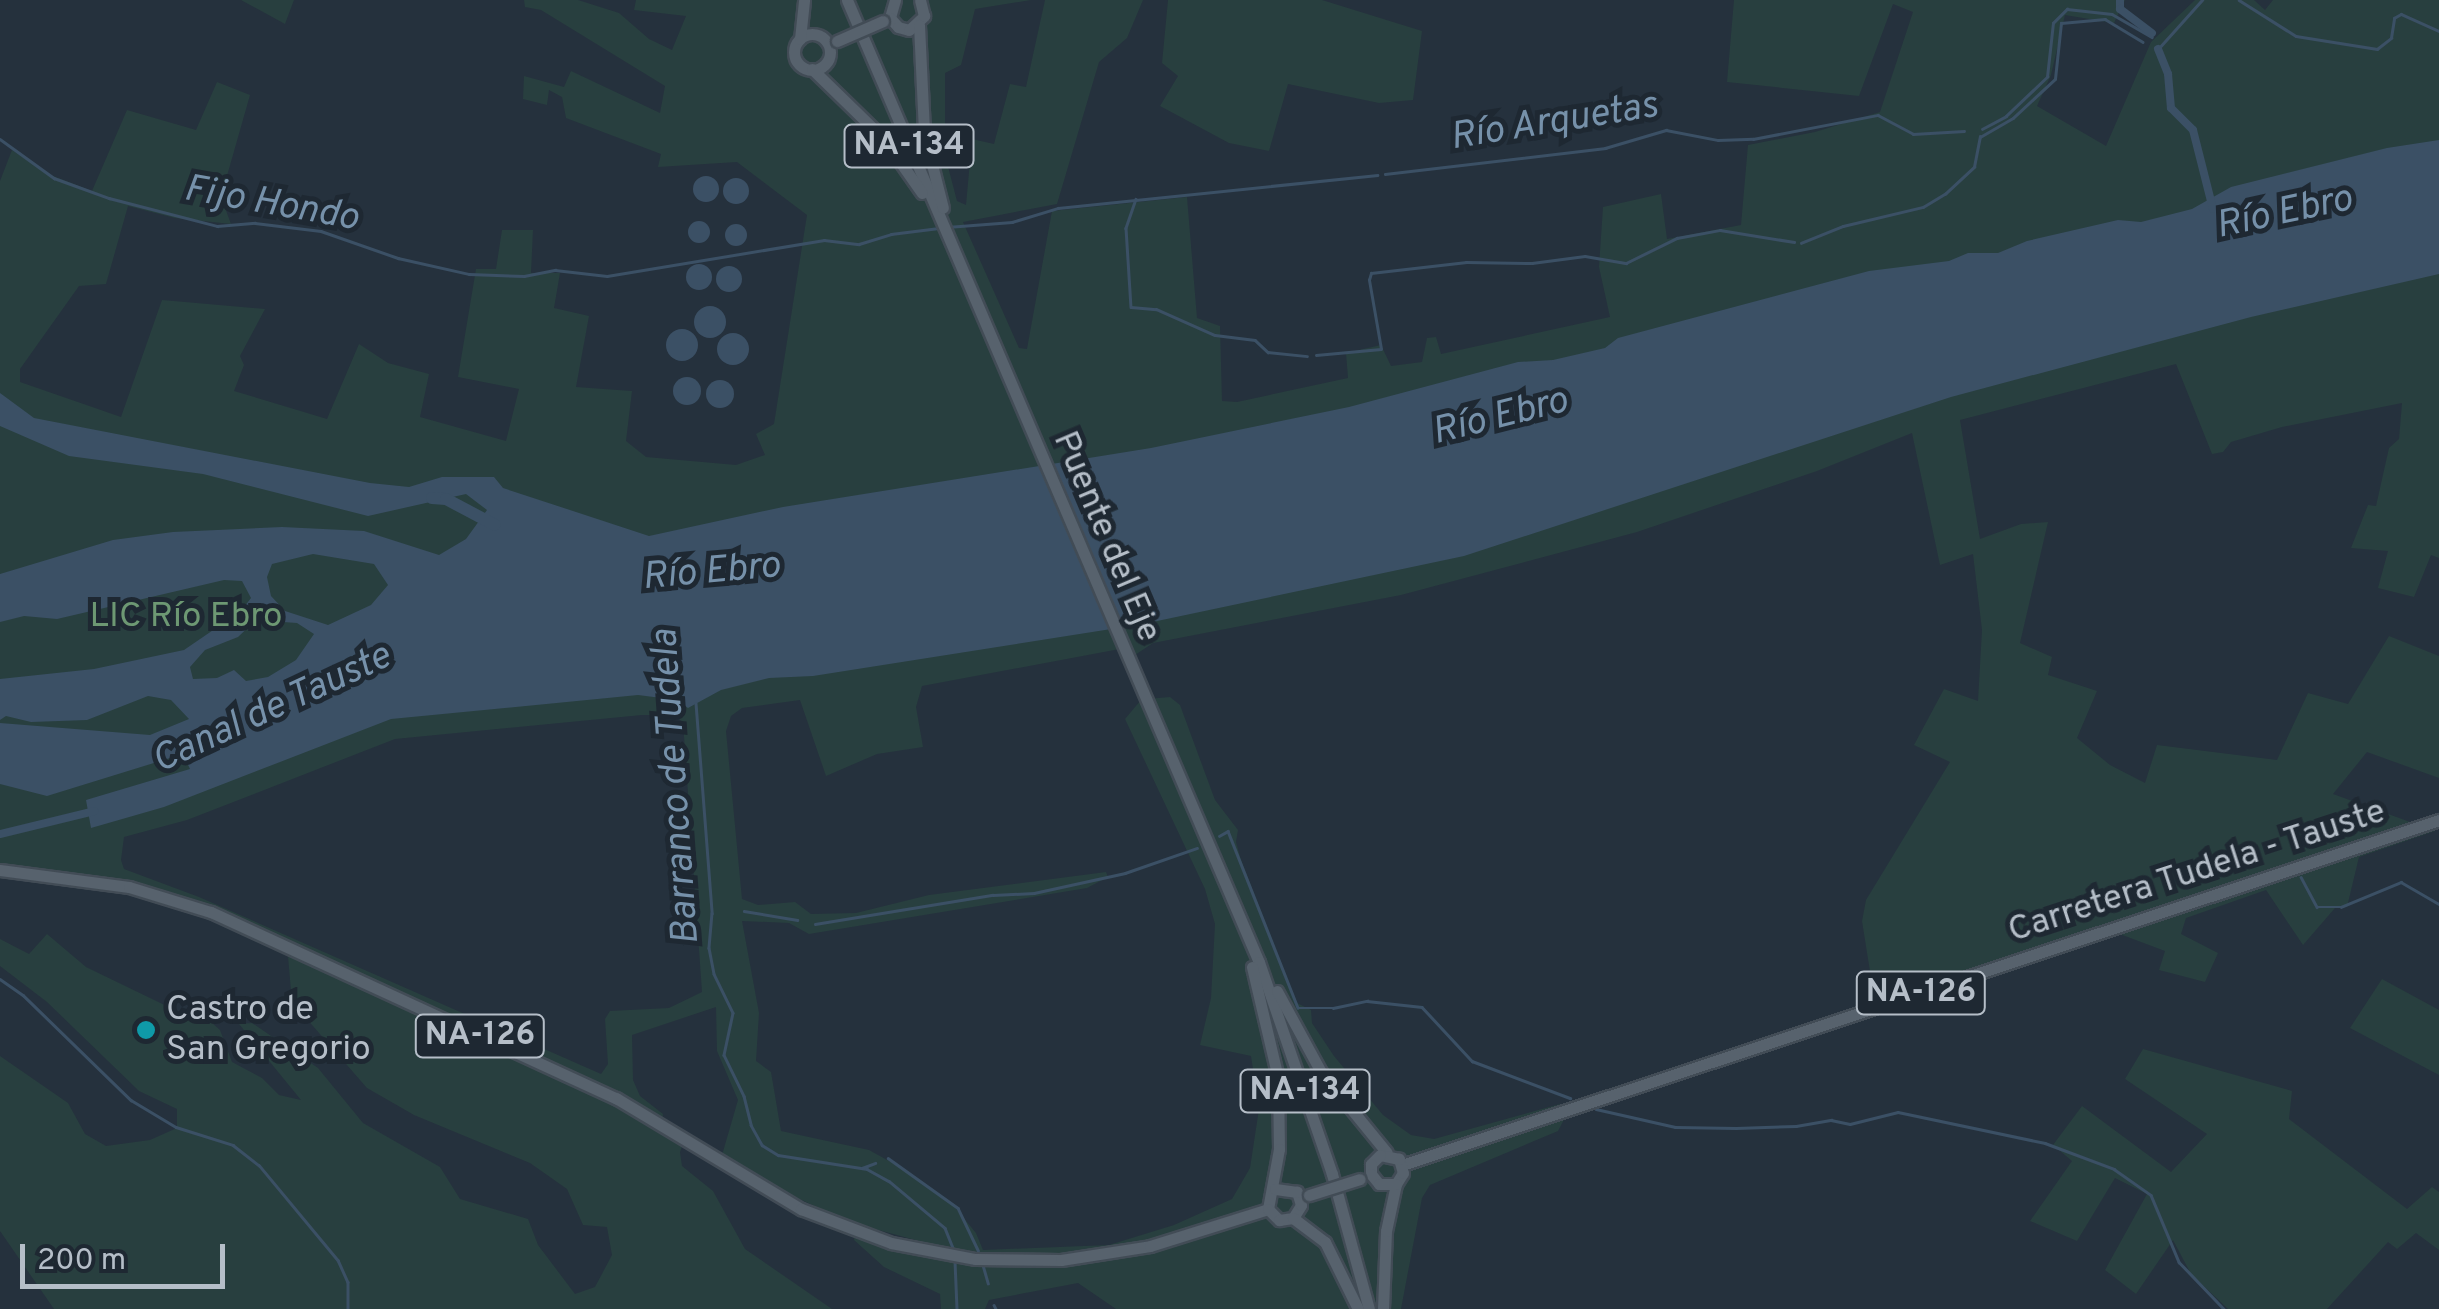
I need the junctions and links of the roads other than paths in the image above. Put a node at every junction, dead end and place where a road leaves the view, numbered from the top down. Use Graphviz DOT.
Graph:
graph roads {
  1 [pos="804,0"];
  2 [pos="847,0"];
  3 [pos="894,0"];
  4 [pos="920,0"];
  5 [pos="887,20"];
  6 [pos="919,25"];
  7 [pos="800,39"];
  8 [pos="833,43"];
  9 [pos="812,69"];
  10 [pos="975,292"];
  11 [pos="990,334"];
  12 [pos="2439,820"];
  13 [pos="1199,824"];
  14 [pos="0,870"];
  15 [pos="1223,880"];
  16 [pos="1387,1154"];
  17 [pos="1402,1165"];
  18 [pos="1365,1177"];
  19 [pos="1396,1184"];
  20 [pos="1275,1189"];
  21 [pos="1305,1197"];
  22 [pos="1268,1209"];
  23 [pos="1293,1218"];
  24 [pos="1358,1309"];
  25 [pos="1369,1309"];
  26 [pos="1382,1309"];
  1 -- 7 [label="main road"];
  2 -- 10 [label="main road, NA-134"];
  3 -- 5 [label="main road"];
  4 -- 6 [label="main road"];
  5 -- 6 [label="main road"];
  5 -- 8 [label="main road, bridge"];
  6 -- 10 [label="main road"];
  7 -- 8 [label="main road"];
  7 -- 9 [label="main road"];
  8 -- 9 [label="main road"];
  9 -- 11 [label="main road"];
  10 -- 11 [label="main road, NA-134"];
  11 -- 13 [label="main road, Puente del Eje / NA-134"];
  12 -- 17 [label="main road, Carretera Tudela - Tauste / NA-126"];
  13 -- 15 [label="main road, NA-134"];
  13 -- 16 [label="main road"];
  14 -- 22 [label="main road, NA-126"];
  15 -- 20 [label="main road"];
  15 -- 25 [label="main road, NA-134"];
  16 -- 17 [label="main road"];
  16 -- 18 [label="main road"];
  17 -- 19 [label="main road"];
  18 -- 19 [label="main road"];
  18 -- 21 [label="main road, bridge"];
  19 -- 26 [label="main road"];
  20 -- 21 [label="main road"];
  20 -- 22 [label="main road"];
  21 -- 23 [label="main road"];
  22 -- 23 [label="main road"];
  23 -- 24 [label="main road"];
}
